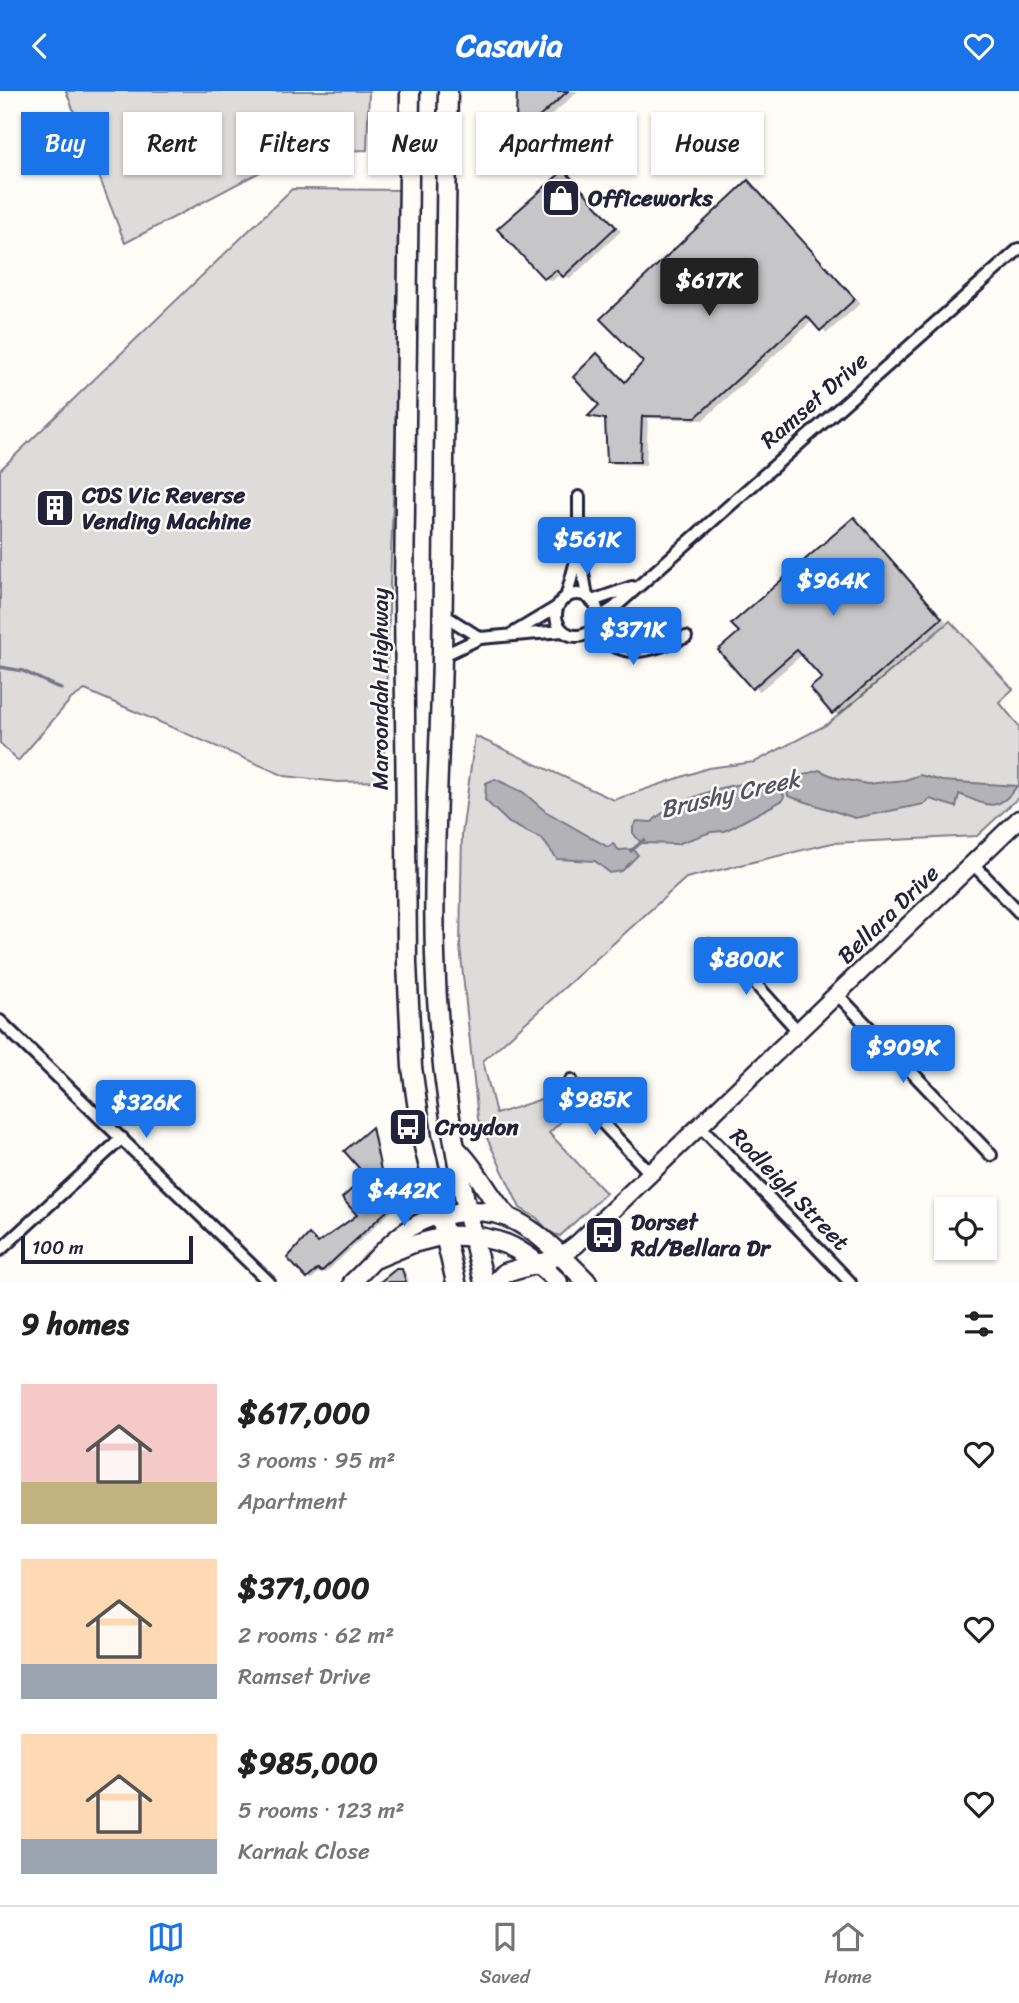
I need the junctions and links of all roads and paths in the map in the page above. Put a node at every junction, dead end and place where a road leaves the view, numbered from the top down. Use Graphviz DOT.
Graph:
graph roads {
  1 [pos="410,91"];
  2 [pos="448,91"];
  3 [pos="1019,249"];
  4 [pos="579,497"];
  5 [pos="579,548"];
  6 [pos="639,585"];
  7 [pos="566,598"];
  8 [pos="589,599"];
  9 [pos="557,607"];
  10 [pos="441,614"];
  11 [pos="597,618"];
  12 [pos="593,629"];
  13 [pos="562,631"];
  14 [pos="506,637"];
  15 [pos="686,637"];
  16 [pos="480,638"];
  17 [pos="442,656"];
  18 [pos="1019,820"];
  19 [pos="972,863"];
  20 [pos="1019,912"];
  21 [pos="708,945"];
  22 [pos="837,994"];
  23 [pos="0,1021"];
  24 [pos="799,1031"];
  25 [pos="571,1080"];
  26 [pos="700,1126"];
  27 [pos="122,1138"];
  28 [pos="457,1150"];
  29 [pos="991,1155"];
  30 [pos="651,1174"];
  31 [pos="467,1212"];
  32 [pos="439,1216"];
  33 [pos="508,1216"];
  34 [pos="473,1234"];
  35 [pos="444,1236"];
  36 [pos="0,1250"];
  37 [pos="561,1256"];
  38 [pos="377,1259"];
  39 [pos="539,1263"];
  40 [pos="270,1282"];
  41 [pos="352,1282"];
  42 [pos="456,1282"];
  43 [pos="484,1282"];
  44 [pos="496,1282"];
  45 [pos="558,1282"];
  46 [pos="587,1282"];
  47 [pos="850,1282"];
  1 -- 32 [label="main road, Maroondah Highway"];
  2 -- 10 [label="main road"];
  3 -- 6 [label="street, Ramset Drive"];
  4 -- 5 [label="street"];
  5 -- 7 [label="street"];
  5 -- 8 [label="street"];
  6 -- 8 [label="street, Ramset Drive"];
  6 -- 11 [label="street, Ramset Drive"];
  7 -- 8 [label="street"];
  7 -- 9 [label="street"];
  8 -- 11 [label="street"];
  9 -- 13 [label="street"];
  9 -- 14 [label="street"];
  10 -- 16 [label="street"];
  10 -- 17 [label="main road"];
  11 -- 12 [label="street"];
  12 -- 13 [label="street"];
  12 -- 15 [label="street"];
  13 -- 14 [label="street"];
  14 -- 16 [label="street"];
  16 -- 17 [label="street"];
  17 -- 28 [label="main road"];
  18 -- 19 [label="main road, Bellara Drive"];
  19 -- 20 [label="street"];
  19 -- 22 [label="main road, Bellara Drive"];
  21 -- 24 [label="street"];
  22 -- 24 [label="main road, Bellara Drive"];
  22 -- 29 [label="street"];
  23 -- 27 [label="street"];
  24 -- 26 [label="main road, Bellara Drive"];
  25 -- 30 [label="street"];
  26 -- 30 [label="main road, Bellara Drive"];
  26 -- 47 [label="street, Rodleigh Street"];
  27 -- 36 [label="street"];
  27 -- 40 [label="street"];
  28 -- 31 [label="main road"];
  28 -- 33 [label="main road"];
  30 -- 37 [label="main road, Bellara Drive"];
  31 -- 32 [label="main road"];
  31 -- 33 [label="main road"];
  31 -- 34 [label="main road"];
  32 -- 35 [label="main road, Maroondah Highway"];
  32 -- 38 [label="main road"];
  33 -- 37 [label="main road"];
  34 -- 35 [label="main road"];
  34 -- 39 [label="main road"];
  34 -- 43 [label="main road"];
  35 -- 38 [label="main road"];
  35 -- 42 [label="main road, Maroondah Highway"];
  37 -- 39 [label="main road, Bellara Drive"];
  37 -- 46 [label="main road"];
  38 -- 41 [label="main road"];
  39 -- 44 [label="main road"];
  39 -- 45 [label="main road"];
}
